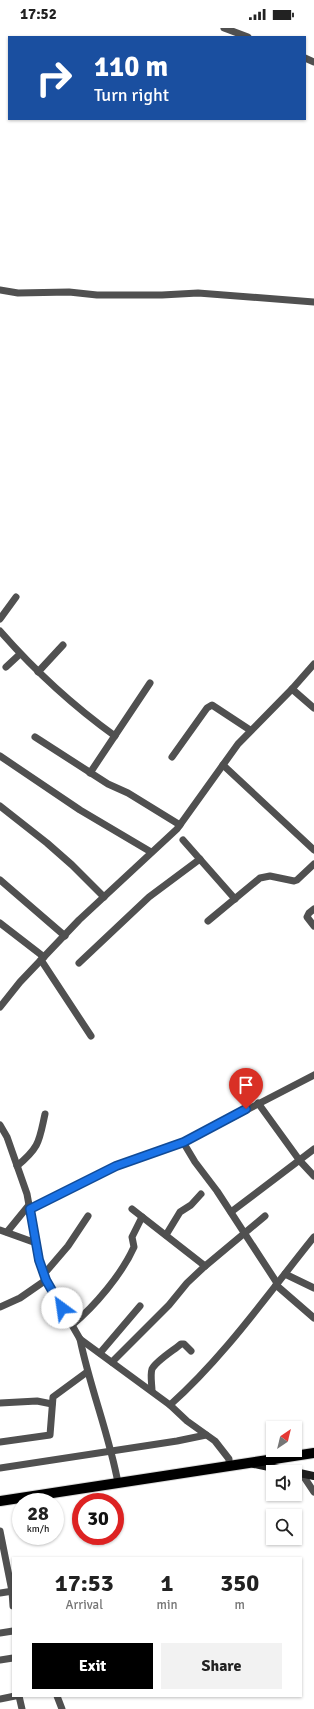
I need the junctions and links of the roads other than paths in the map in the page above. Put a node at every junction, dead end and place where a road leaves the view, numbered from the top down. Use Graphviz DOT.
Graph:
graph roads {
  1 [pos="224,28"];
  2 [pos="245,36"];
  3 [pos="0,290"];
  4 [pos="314,302"];
  5 [pos="16,597"];
  6 [pos="0,619"];
  7 [pos="0,631"];
  8 [pos="63,646"];
  9 [pos="20,654"];
  10 [pos="314,664"];
  11 [pos="6,667"];
  12 [pos="38,672"];
  13 [pos="150,683"];
  14 [pos="292,689"];
  15 [pos="314,708"];
  16 [pos="250,730"];
  17 [pos="115,736"];
  18 [pos="35,737"];
  19 [pos="0,756"];
  20 [pos="172,757"];
  21 [pos="223,765"];
  22 [pos="90,773"];
  23 [pos="0,806"];
  24 [pos="180,825"];
  25 [pos="183,840"];
  26 [pos="314,850"];
  27 [pos="151,852"];
  28 [pos="200,858"];
  29 [pos="314,864"];
  30 [pos="0,880"];
  31 [pos="104,897"];
  32 [pos="236,899"];
  33 [pos="314,909"];
  34 [pos="208,921"];
  35 [pos="0,923"];
  36 [pos="314,926"];
  37 [pos="65,936"];
  38 [pos="42,958"];
  39 [pos="79,963"];
  40 [pos="1,1004"];
  41 [pos="91,1036"];
  42 [pos="314,1075"];
  43 [pos="258,1103"];
  44 [pos="45,1114"];
  45 [pos="0,1125"];
  46 [pos="183,1142"];
  47 [pos="314,1149"];
  48 [pos="300,1161"];
  49 [pos="17,1166"];
  50 [pos="314,1176"];
  51 [pos="201,1194"];
  52 [pos="30,1207"];
  53 [pos="132,1209"];
  54 [pos="232,1212"];
  55 [pos="88,1216"];
  56 [pos="265,1216"];
  57 [pos="142,1217"];
  58 [pos="3,1231"];
  59 [pos="245,1233"];
  60 [pos="166,1235"];
  61 [pos="314,1238"];
  62 [pos="36,1243"];
  63 [pos="205,1266"];
  64 [pos="285,1274"];
  65 [pos="45,1277"];
  66 [pos="277,1284"];
  67 [pos="314,1288"];
  68 [pos="140,1306"];
  69 [pos="0,1307"];
  70 [pos="314,1318"];
  71 [pos="72,1325"];
  72 [pos="80,1339"];
  73 [pos="191,1351"];
  74 [pos="100,1353"];
  75 [pos="112,1362"];
  76 [pos="87,1372"];
  77 [pos="152,1391"];
  78 [pos="0,1403"];
  79 [pos="52,1404"];
  80 [pos="170,1405"];
  81 [pos="206,1435"];
  82 [pos="0,1442"];
  83 [pos="112,1451"];
  84 [pos="314,1453"];
  85 [pos="251,1463"];
  86 [pos="229,1466"];
  87 [pos="266,1466"];
  88 [pos="0,1468"];
  89 [pos="302,1474"];
  90 [pos="314,1476"];
  91 [pos="302,1479"];
  92 [pos="118,1483"];
  93 [pos="314,1492"];
  94 [pos="0,1501"];
  95 [pos="0,1531"];
  96 [pos="12,1586"];
  97 [pos="12,1591"];
  98 [pos="0,1593"];
  99 [pos="12,1631"];
  100 [pos="0,1633"];
  101 [pos="12,1658"];
  102 [pos="0,1660"];
  103 [pos="12,1696"];
  104 [pos="19,1697"];
  105 [pos="57,1697"];
  106 [pos="0,1699"];
  107 [pos="22,1709"];
  108 [pos="62,1709"];
  1 -- 2 [label="street"];
  3 -- 4 [label="street"];
  5 -- 6 [label="street"];
  7 -- 9 [label="street"];
  8 -- 12 [label="street"];
  9 -- 11 [label="street"];
  9 -- 12 [label="street"];
  10 -- 14 [label="street"];
  12 -- 17 [label="street"];
  13 -- 17 [label="street"];
  14 -- 15 [label="street"];
  14 -- 16 [label="street"];
  16 -- 20 [label="street"];
  16 -- 21 [label="street"];
  17 -- 22 [label="street"];
  18 -- 22 [label="street"];
  19 -- 27 [label="street"];
  21 -- 24 [label="street"];
  21 -- 26 [label="street"];
  22 -- 24 [label="street"];
  23 -- 31 [label="street"];
  24 -- 27 [label="street"];
  25 -- 28 [label="street"];
  27 -- 31 [label="street"];
  28 -- 32 [label="street"];
  28 -- 39 [label="street"];
  29 -- 32 [label="street"];
  30 -- 37 [label="street"];
  31 -- 37 [label="street"];
  32 -- 34 [label="street"];
  33 -- 36 [label="street"];
  35 -- 38 [label="street"];
  37 -- 38 [label="street"];
  38 -- 40 [label="street"];
  38 -- 41 [label="street"];
  42 -- 43 [label="street"];
  43 -- 46 [label="street"];
  43 -- 48 [label="street"];
  44 -- 49 [label="street"];
  45 -- 49 [label="street"];
  46 -- 52 [label="street"];
  46 -- 54 [label="street"];
  47 -- 48 [label="street"];
  48 -- 50 [label="street"];
  48 -- 54 [label="street"];
  49 -- 52 [label="street"];
  51 -- 60 [label="street"];
  52 -- 58 [label="street"];
  52 -- 62 [label="street"];
  53 -- 57 [label="street"];
  54 -- 59 [label="street"];
  55 -- 65 [label="street"];
  56 -- 59 [label="street"];
  57 -- 60 [label="street"];
  57 -- 71 [label="street"];
  58 -- 62 [label="street"];
  59 -- 63 [label="street"];
  59 -- 66 [label="street"];
  60 -- 63 [label="street"];
  61 -- 64 [label="street"];
  62 -- 65 [label="street"];
  63 -- 75 [label="street"];
  64 -- 66 [label="street"];
  64 -- 67 [label="street"];
  65 -- 69 [label="street"];
  65 -- 71 [label="street"];
  66 -- 70 [label="street"];
  66 -- 80 [label="street"];
  68 -- 74 [label="street"];
  71 -- 72 [label="street"];
  72 -- 74 [label="street"];
  72 -- 76 [label="street"];
  73 -- 77 [label="street"];
  74 -- 75 [label="street"];
  75 -- 77 [label="street"];
  76 -- 79 [label="street"];
  76 -- 83 [label="street"];
  77 -- 80 [label="street"];
  78 -- 79 [label="street"];
  79 -- 82 [label="street"];
  80 -- 81 [label="street"];
  81 -- 83 [label="street"];
  81 -- 86 [label="street"];
  83 -- 88 [label="street"];
  83 -- 92 [label="street"];
  84 -- 85 [label="main road"];
  85 -- 86 [label="main road"];
  85 -- 87 [label="main road"];
  86 -- 92 [label="main road"];
  89 -- 90 [label="main road"];
  91 -- 93 [label="street"];
  92 -- 94 [label="main road"];
  95 -- 96 [label="street"];
  97 -- 98 [label="street"];
  99 -- 100 [label="street"];
  101 -- 102 [label="street"];
  103 -- 106 [label="street"];
  104 -- 107 [label="street"];
  105 -- 108 [label="street"];
}
